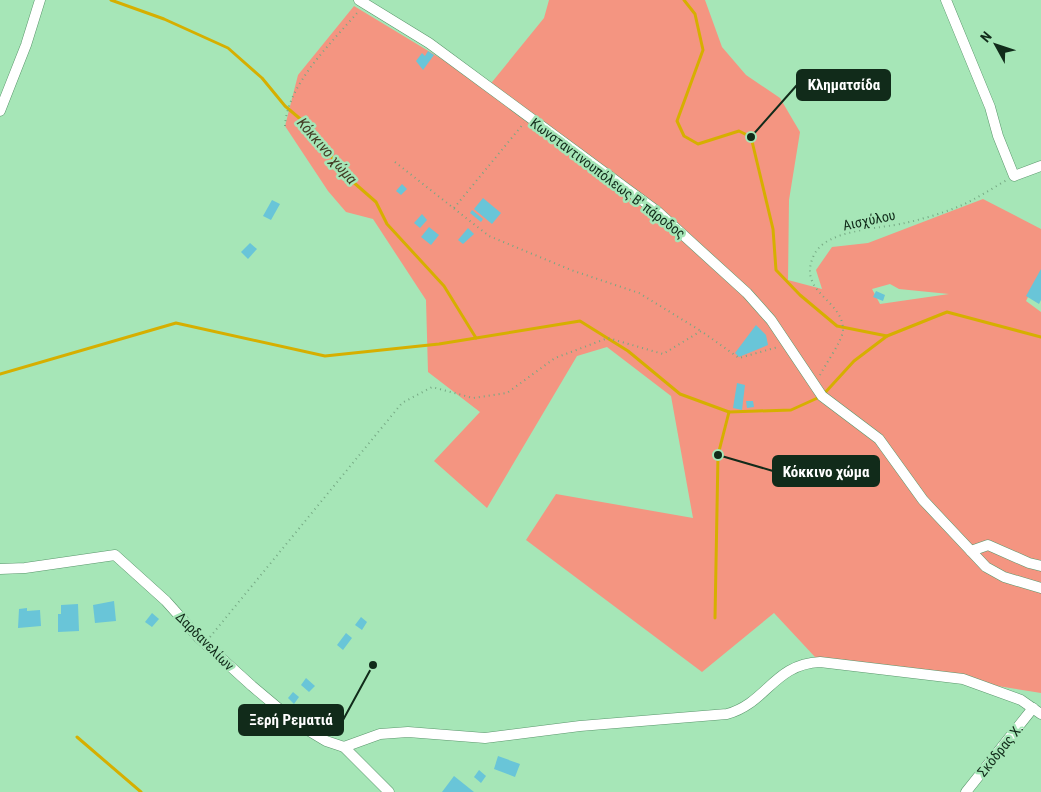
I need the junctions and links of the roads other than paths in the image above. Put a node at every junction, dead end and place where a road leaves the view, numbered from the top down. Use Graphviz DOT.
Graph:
graph roads {
  1 [pos="40,0"];
  2 [pos="946,0"];
  3 [pos="362,2"];
  4 [pos="0,111"];
  5 [pos="1041,166"];
  6 [pos="971,551"];
  7 [pos="1041,566"];
  8 [pos="0,569"];
  9 [pos="1041,588"];
  10 [pos="1037,711"];
  11 [pos="344,747"];
  12 [pos="389,792"];
  13 [pos="966,792"];
  1 -- 4 [label="street"];
  2 -- 5 [label="street"];
  3 -- 6 [label="street, Κωνσταντινουπόλεως Β' πάροδος"];
  6 -- 7 [label="street"];
  6 -- 9 [label="street, Κωνσταντινουπόλεως Β' πάροδος"];
  8 -- 11 [label="street, Δαρδανελίων"];
  10 -- 11 [label="street"];
  10 -- 13 [label="street, Σκόδρας Χ."];
  11 -- 12 [label="street, Δαρδανελίων"];
}
